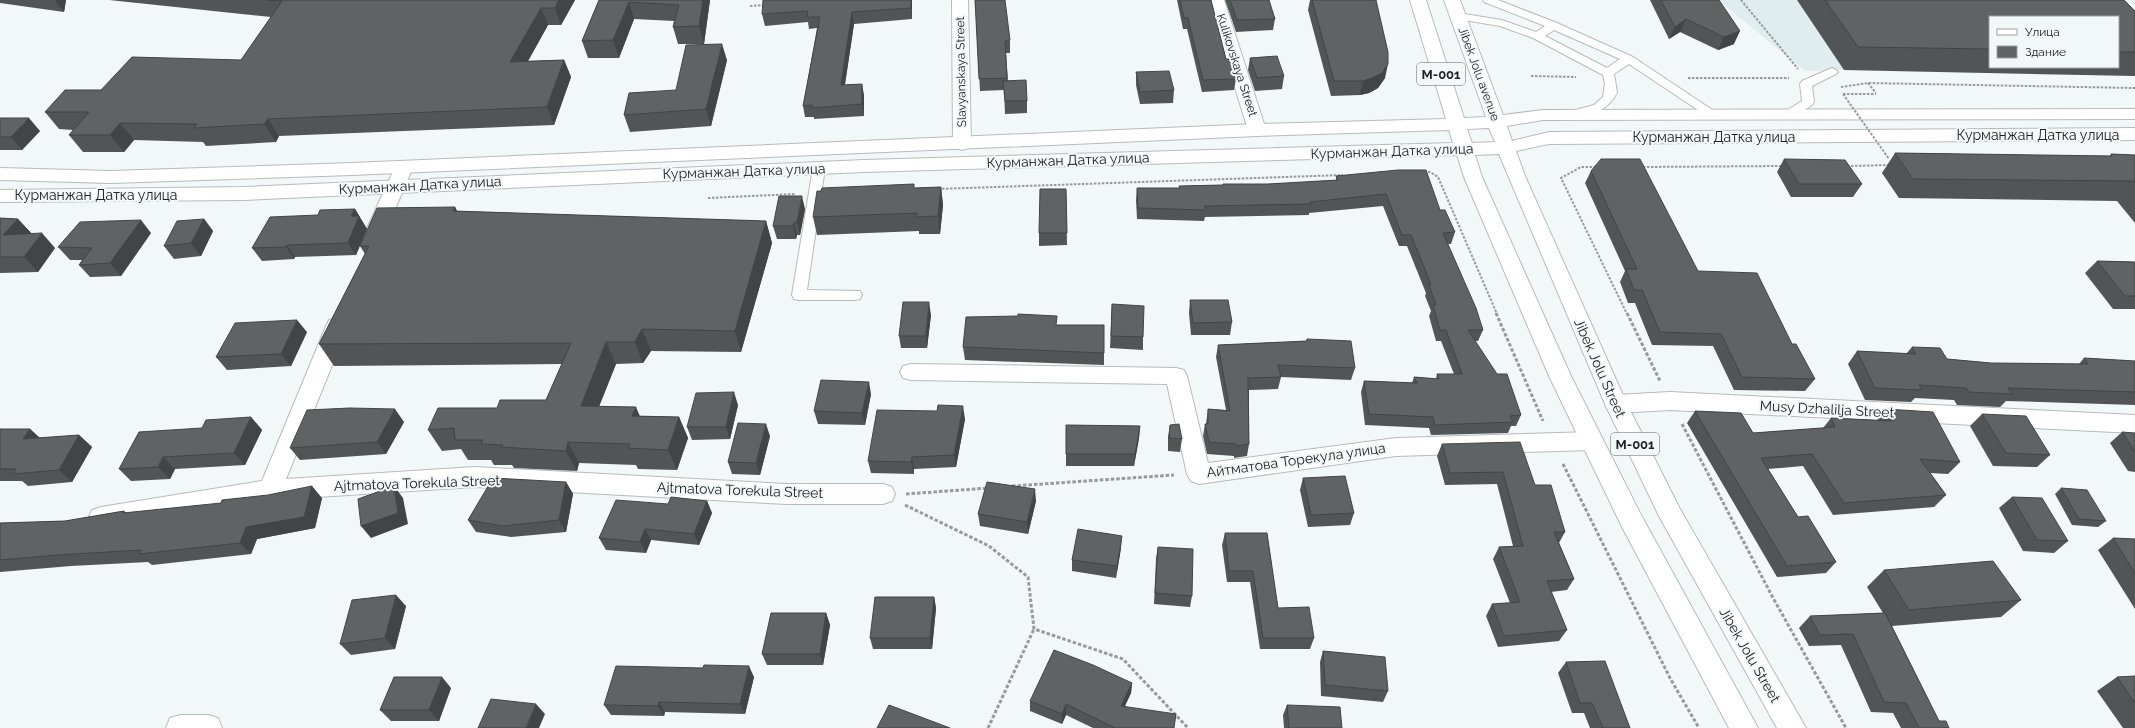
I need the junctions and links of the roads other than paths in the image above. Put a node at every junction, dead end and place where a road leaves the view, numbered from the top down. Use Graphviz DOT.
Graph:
graph roads {
  1 [pos="960,0"];
  2 [pos="1216,0"];
  3 [pos="1418,0"];
  4 [pos="1452,0"];
  5 [pos="1488,0"];
  6 [pos="1458,16"];
  7 [pos="1553,25"];
  8 [pos="1537,36"];
  9 [pos="1628,60"];
  10 [pos="1832,72"];
  11 [pos="1608,73"];
  12 [pos="1788,114"];
  13 [pos="2135,114"];
  14 [pos="1571,115"];
  15 [pos="1714,115"];
  16 [pos="1496,122"];
  17 [pos="1456,124"];
  18 [pos="1257,130"];
  19 [pos="2135,134"];
  20 [pos="962,144"];
  21 [pos="1506,148"];
  22 [pos="1464,149"];
  23 [pos="404,167"];
  24 [pos="819,168"];
  25 [pos="0,174"];
  26 [pos="395,186"];
  27 [pos="0,196"];
  28 [pos="368,252"];
  29 [pos="855,295"];
  30 [pos="344,310"];
  31 [pos="911,372"];
  32 [pos="1616,404"];
  33 [pos="2135,424"];
  34 [pos="1592,441"];
  35 [pos="270,490"];
  36 [pos="883,494"];
  37 [pos="79,521"];
  38 [pos="180,728"];
  39 [pos="208,728"];
  40 [pos="1744,728"];
  41 [pos="1792,728"];
  1 -- 20 [label="main road, Slavyanskaya Street"];
  2 -- 18 [label="main road, Kulikovskaya Street"];
  3 -- 17 [label="main road, М-001"];
  4 -- 6 [label="main road, Jibek Jolu avenue / М-001"];
  5 -- 7 [label="lane"];
  6 -- 8 [label="lane"];
  6 -- 16 [label="main road, Jibek Jolu avenue / М-001"];
  7 -- 8 [label="lane"];
  7 -- 9 [label="lane"];
  8 -- 11 [label="lane"];
  9 -- 11 [label="lane"];
  9 -- 15 [label="lane"];
  10 -- 12 [label="lane"];
  11 -- 14 [label="lane"];
  12 -- 13 [label="main road, Курманжан Датка улица"];
  12 -- 15 [label="main road, Курманжан Датка улица"];
  14 -- 15 [label="main road, Курманжан Датка улица"];
  14 -- 16 [label="main road, Курманжан Датка улица"];
  16 -- 17 [label="main road, Курманжан Датка улица"];
  16 -- 21 [label="main road, Jibek Jolu avenue / М-001"];
  17 -- 18 [label="main road, Курманжан Датка улица"];
  17 -- 22 [label="main road, М-001"];
  18 -- 20 [label="main road, Курманжан Датка улица"];
  19 -- 21 [label="main road, Курманжан Датка улица"];
  20 -- 23 [label="main road, Курманжан Датка улица"];
  21 -- 22 [label="main road, Курманжан Датка улица"];
  21 -- 32 [label="main road, Jibek Jolu Street / М-001"];
  22 -- 24 [label="main road, Курманжан Датка улица"];
  22 -- 34 [label="main road, М-001"];
  23 -- 25 [label="main road, Курманжан Датка улица"];
  23 -- 26 [label="main road"];
  24 -- 26 [label="main road, Курманжан Датка улица"];
  24 -- 29 [label="lane"];
  26 -- 27 [label="main road, Курманжан Датка улица"];
  26 -- 28 [label="main road"];
  30 -- 35 [label="main road"];
  31 -- 34 [label="main road, Айтматова Торекула улица"];
  32 -- 33 [label="main road, Musy Dzhalilja Street"];
  32 -- 41 [label="main road, Jibek Jolu Street / М-001"];
  34 -- 40 [label="main road, М-001"];
  35 -- 36 [label="main road, Ajtmatova Torekula Street"];
  35 -- 37 [label="main road, Ajtmatova Torekula Street"];
  38 -- 39 [label="main road"];
}
